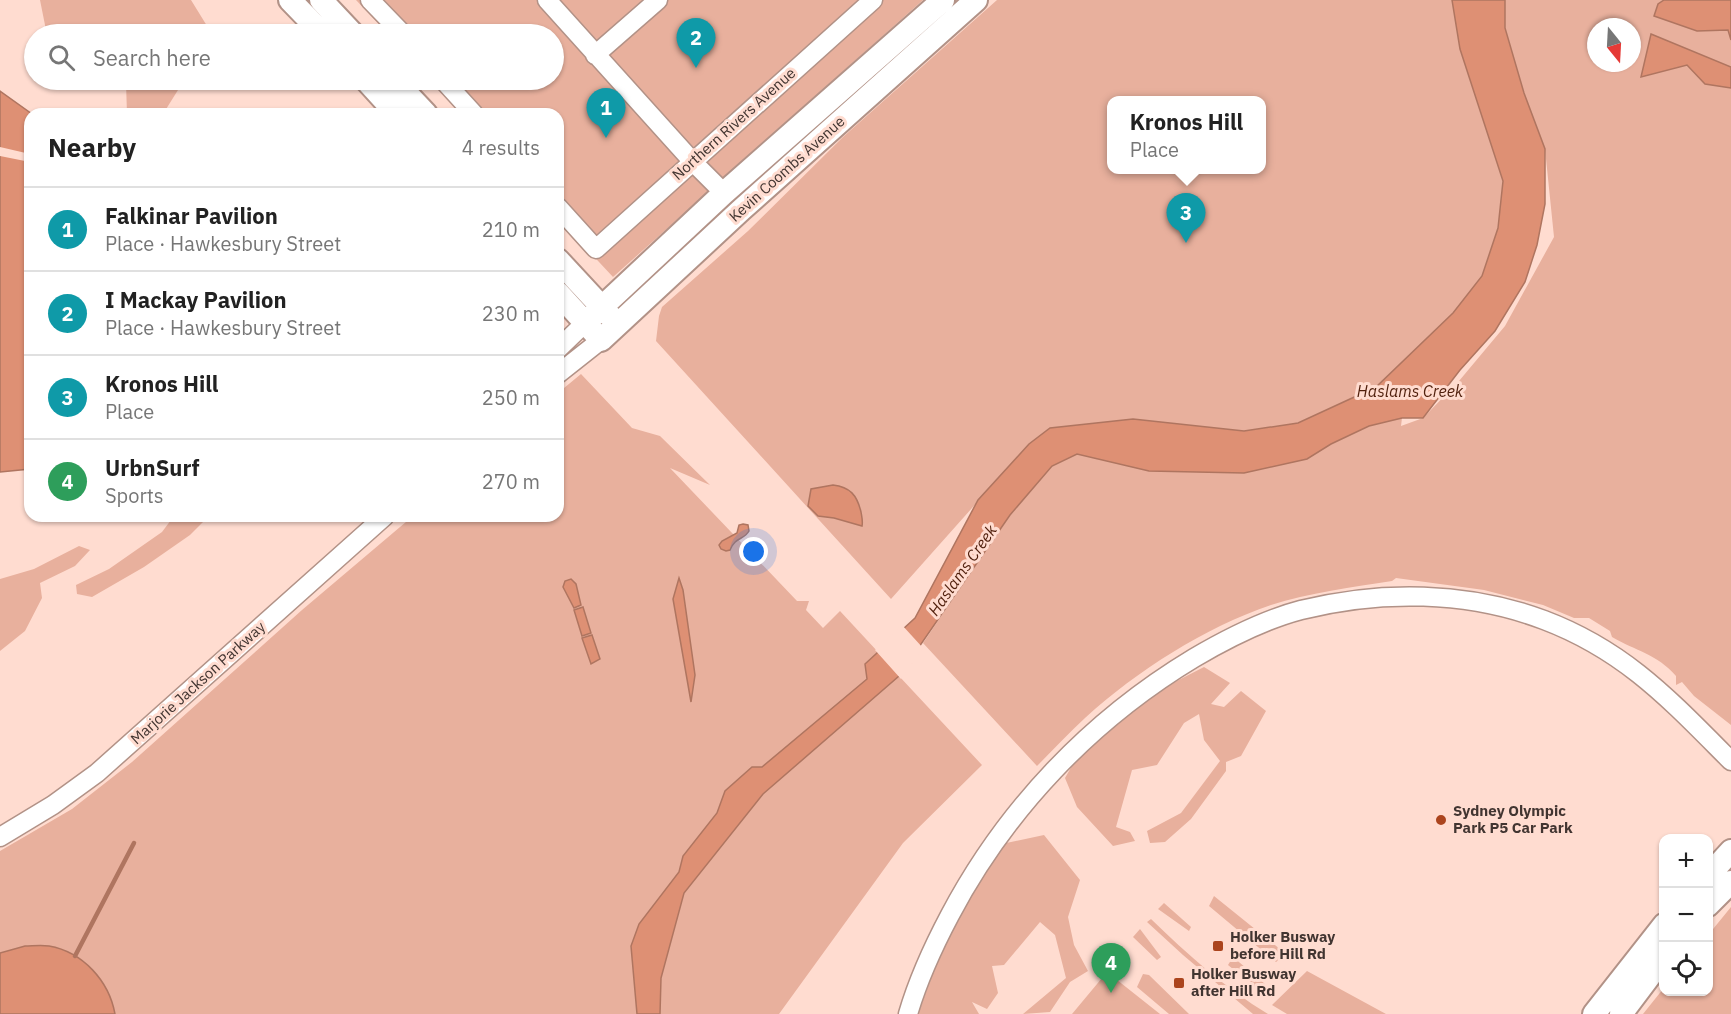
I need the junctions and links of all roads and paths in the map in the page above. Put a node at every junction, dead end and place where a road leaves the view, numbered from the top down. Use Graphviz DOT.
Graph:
graph roads {
  1 [pos="291,0"];
  2 [pos="321,0"];
  3 [pos="370,0"];
  4 [pos="547,0"];
  5 [pos="658,0"];
  6 [pos="943,0"];
  7 [pos="976,0"];
  8 [pos="871,1"];
  9 [pos="313,24"];
  10 [pos="344,24"];
  11 [pos="393,24"];
  12 [pos="596,55"];
  13 [pos="375,90"];
  14 [pos="403,90"];
  15 [pos="453,90"];
  16 [pos="392,108"];
  17 [pos="420,108"];
  18 [pos="469,108"];
  19 [pos="693,162"];
  20 [pos="724,194"];
  21 [pos="741,210"];
  22 [pos="564,214"];
  23 [pos="564,266"];
  24 [pos="564,299"];
  25 [pos="602,306"];
  26 [pos="585,322"];
  27 [pos="619,325"];
  28 [pos="601,340"];
  29 [pos="564,343"];
  30 [pos="564,369"];
  31 [pos="378,522"];
  32 [pos="1731,761"];
  33 [pos="0,837"];
  34 [pos="1731,851"];
  35 [pos="1713,871"];
  36 [pos="1731,882"];
  37 [pos="1713,900"];
  38 [pos="1659,931"];
  39 [pos="1659,964"];
  40 [pos="908,1014"];
  41 [pos="1594,1014"];
  42 [pos="1621,1014"];
  1 -- 9 [label="main road"];
  2 -- 10 [label="main road"];
  3 -- 11 [label="street"];
  4 -- 12 [label="street"];
  5 -- 12 [label="street"];
  6 -- 20 [label="main road, Kevin Coombs Avenue"];
  7 -- 21 [label="main road, Kevin Coombs Avenue"];
  8 -- 19 [label="street, Northern Rivers Avenue"];
  12 -- 19 [label="street"];
  13 -- 16 [label="main road"];
  14 -- 17 [label="main road"];
  15 -- 18 [label="street"];
  19 -- 20 [label="street"];
  19 -- 22 [label="street, Northern Rivers Avenue"];
  20 -- 21 [label="main road"];
  20 -- 25 [label="main road, Kevin Coombs Avenue"];
  21 -- 27 [label="main road, Kevin Coombs Avenue"];
  23 -- 25 [label="main road"];
  24 -- 26 [label="main road"];
  25 -- 26 [label="main road, Kevin Coombs Avenue"];
  25 -- 27 [label="main road"];
  26 -- 28 [label="main road"];
  26 -- 29 [label="street"];
  27 -- 28 [label="main road, Kevin Coombs Avenue"];
  28 -- 30 [label="street"];
  31 -- 33 [label="street, Marjorie Jackson Parkway"];
  32 -- 40 [label="street"];
  34 -- 35 [label="main road"];
  36 -- 37 [label="main road"];
  38 -- 41 [label="main road"];
  39 -- 42 [label="main road"];
}
